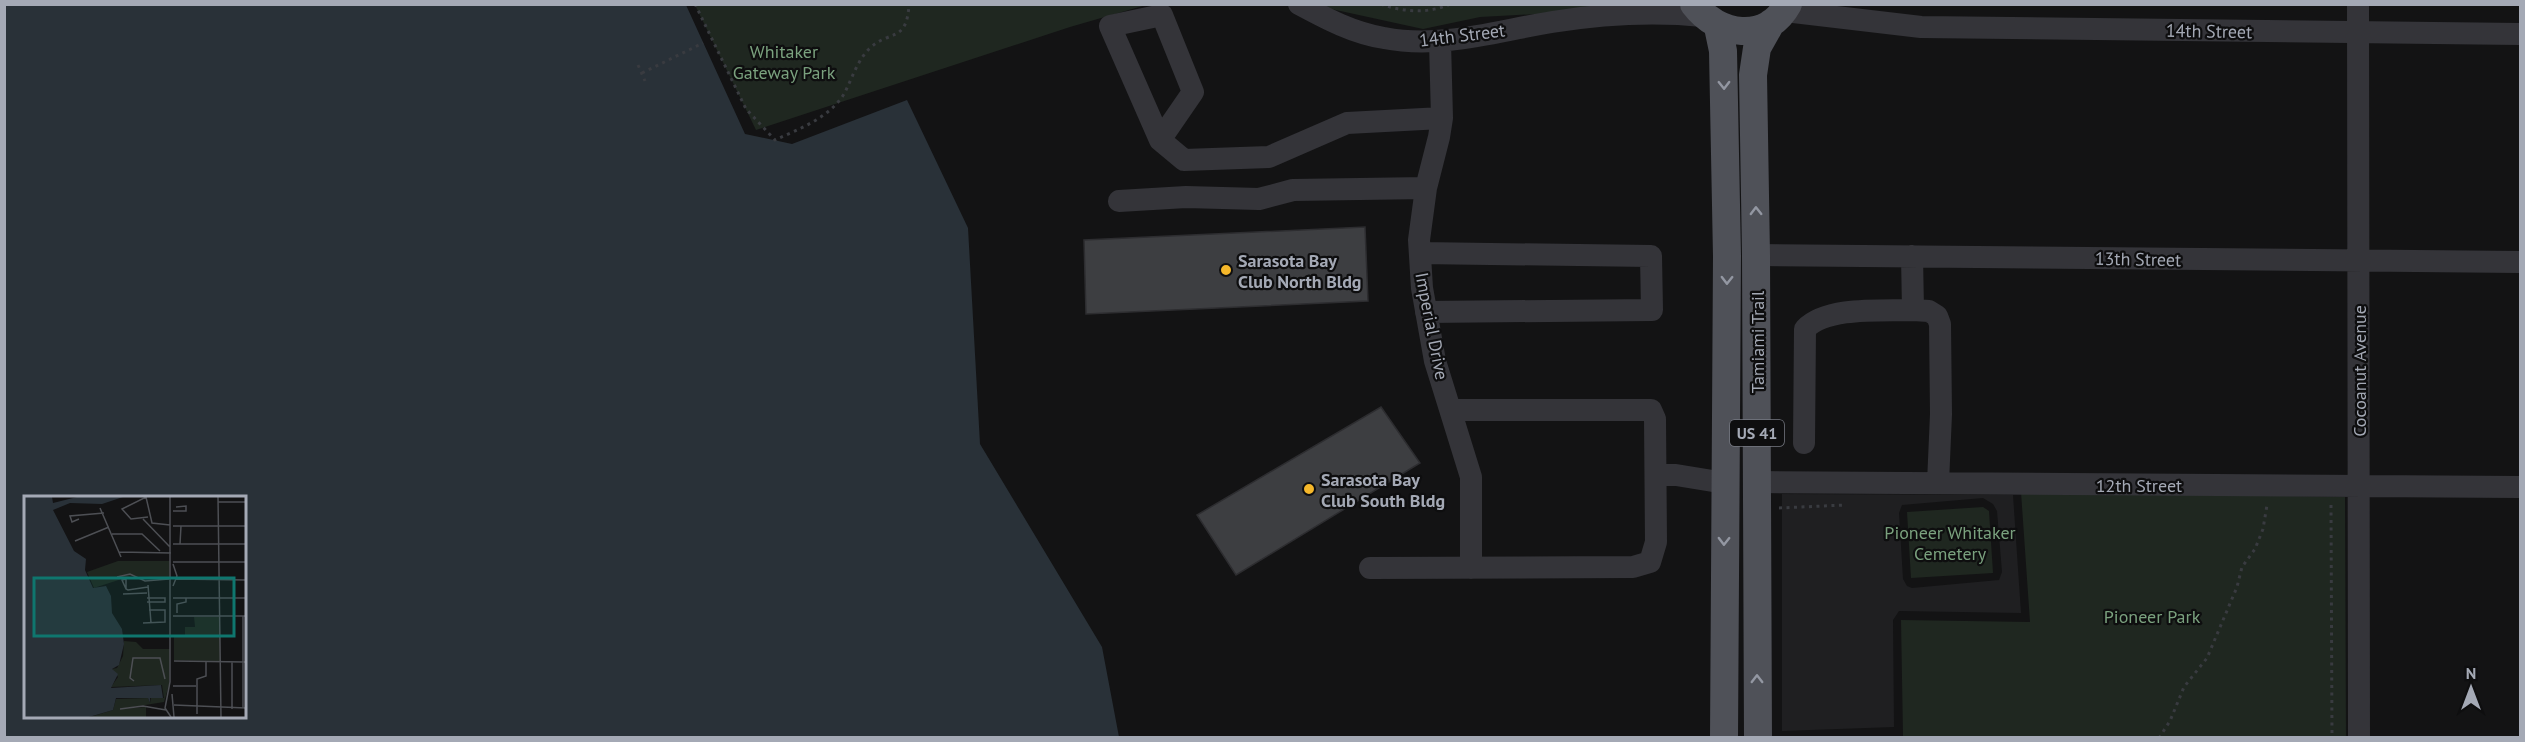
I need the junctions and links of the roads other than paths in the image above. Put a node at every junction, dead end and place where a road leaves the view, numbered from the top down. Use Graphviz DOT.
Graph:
graph roads {
  1 [pos="1299,4"];
  2 [pos="1620,4"];
  3 [pos="1850,4"];
  4 [pos="2358,4"];
  5 [pos="1781,13"];
  6 [pos="1705,16"];
  7 [pos="1595,17"];
  8 [pos="1899,24"];
  9 [pos="2358,33"];
  10 [pos="2520,34"];
  11 [pos="1440,42"];
  12 [pos="1442,118"];
  13 [pos="1160,140"];
  14 [pos="1426,188"];
  15 [pos="1119,201"];
  16 [pos="1420,253"];
  17 [pos="1756,255"];
  18 [pos="1912,256"];
  19 [pos="2358,261"];
  20 [pos="2520,262"];
  21 [pos="1913,310"];
  22 [pos="1426,312"];
  23 [pos="1451,410"];
  24 [pos="1804,443"];
  25 [pos="1656,475"];
  26 [pos="1758,482"];
  27 [pos="1725,483"];
  28 [pos="1938,483"];
  29 [pos="2359,486"];
  30 [pos="2520,487"];
  31 [pos="1370,568"];
  32 [pos="1472,568"];
  33 [pos="1724,738"];
  34 [pos="1758,738"];
  35 [pos="2359,738"];
  1 -- 11 [label="street, 14th Street"];
  2 -- 7 [label="street, 14th Street"];
  3 -- 8 [label="street, 14th Street"];
  4 -- 9 [label="street, Cocoanut Avenue"];
  5 -- 6 [label="main road"];
  5 -- 8 [label="street, 14th Street"];
  17 -- 5 [label="main road, Tamiami Trail / US 41, one-way"];
  6 -- 7 [label="street, 14th Street"];
  6 -- 27 [label="main road, Tamiami Trail / US 41, one-way"];
  7 -- 11 [label="street, 14th Street"];
  8 -- 9 [label="street, 14th Street"];
  9 -- 10 [label="street, 14th Street"];
  9 -- 19 [label="street, Cocoanut Avenue"];
  11 -- 12 [label="street, Imperial Drive"];
  12 -- 13 [label="street"];
  12 -- 14 [label="street, Imperial Drive"];
  13 -- 13 [label="street"];
  14 -- 15 [label="street"];
  14 -- 16 [label="street, Imperial Drive"];
  16 -- 22 [label="street, Imperial Drive"];
  16 -- 22 [label="street"];
  17 -- 18 [label="street, 13th Street"];
  17 -- 26 [label="main road, Tamiami Trail / US 41"];
  18 -- 19 [label="street, 13th Street"];
  18 -- 21 [label="street"];
  19 -- 20 [label="street, 13th Street"];
  19 -- 29 [label="street, Cocoanut Avenue"];
  21 -- 24 [label="street"];
  21 -- 28 [label="street"];
  22 -- 23 [label="street, Imperial Drive"];
  23 -- 25 [label="street"];
  23 -- 32 [label="street, Imperial Drive"];
  25 -- 27 [label="street"];
  25 -- 32 [label="street"];
  26 -- 28 [label="street, 12th Street"];
  34 -- 26 [label="main road, Tamiami Trail / US 41, one-way"];
  27 -- 33 [label="main road, Tamiami Trail / US 41, one-way"];
  28 -- 29 [label="street, 12th Street"];
  29 -- 30 [label="street, 12th Street"];
  29 -- 35 [label="street, Cocoanut Avenue"];
  31 -- 32 [label="street"];
}
